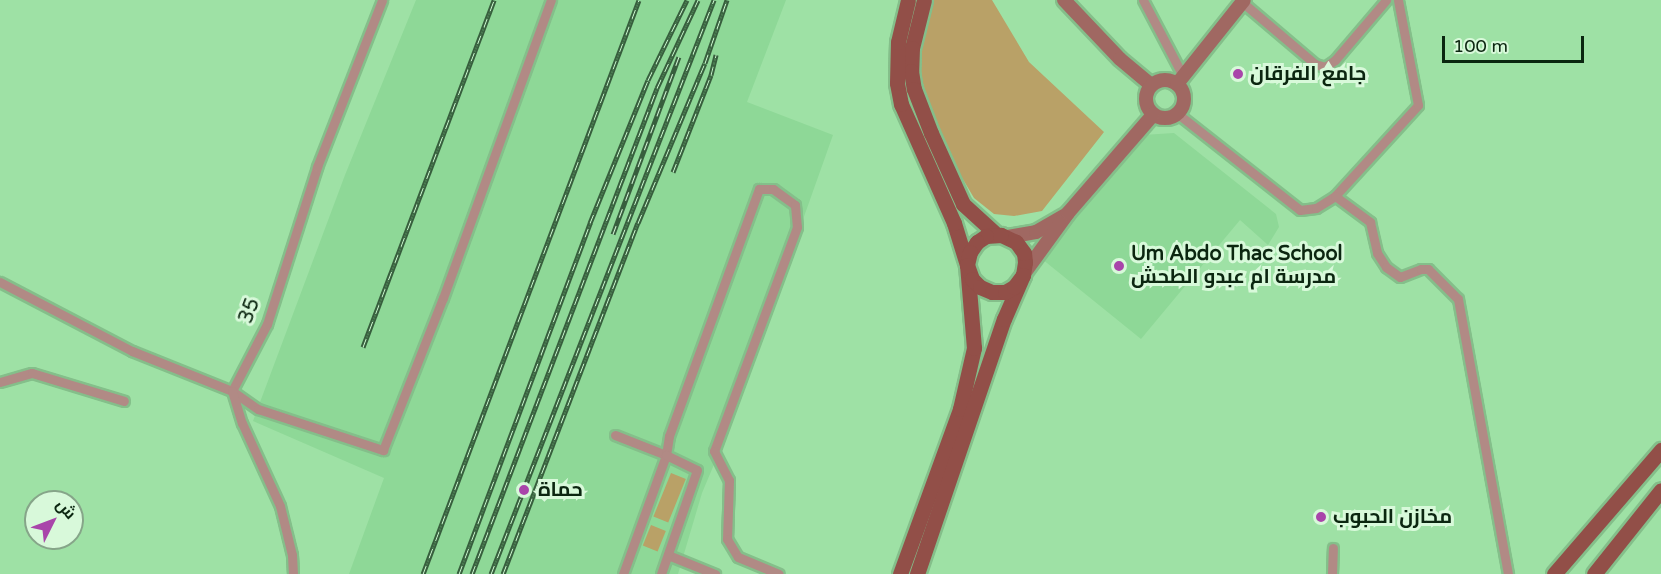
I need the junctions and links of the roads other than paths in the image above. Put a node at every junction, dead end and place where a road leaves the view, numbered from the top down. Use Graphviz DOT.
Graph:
graph roads {
  1 [pos="382,0"];
  2 [pos="551,0"];
  3 [pos="908,0"];
  4 [pos="924,0"];
  5 [pos="1064,0"];
  6 [pos="1143,0"];
  7 [pos="1386,0"];
  8 [pos="1398,0"];
  9 [pos="1243,1"];
  10 [pos="1180,80"];
  11 [pos="1151,85"];
  12 [pos="1178,114"];
  13 [pos="1153,115"];
  14 [pos="1335,196"];
  15 [pos="1068,213"];
  16 [pos="1003,236"];
  17 [pos="967,265"];
  18 [pos="1023,275"];
  19 [pos="0,282"];
  20 [pos="0,382"];
  21 [pos="232,391"];
  22 [pos="124,401"];
  23 [pos="615,435"];
  24 [pos="1661,450"];
  25 [pos="666,455"];
  26 [pos="1661,490"];
  27 [pos="1334,548"];
  28 [pos="668,555"];
  29 [pos="293,574"];
  30 [pos="622,574"];
  31 [pos="661,574"];
  32 [pos="716,574"];
  33 [pos="779,574"];
  34 [pos="900,574"];
  35 [pos="917,574"];
  36 [pos="1332,574"];
  37 [pos="1508,574"];
  38 [pos="1554,574"];
  39 [pos="1594,574"];
  1 -- 21 [label="street, 35"];
  2 -- 21 [label="street"];
  3 -- 17 [label="main road"];
  4 -- 16 [label="main road"];
  5 -- 11 [label="street"];
  6 -- 10 [label="street"];
  7 -- 9 [label="street"];
  8 -- 14 [label="street"];
  9 -- 10 [label="street"];
  10 -- 11 [label="street"];
  10 -- 12 [label="street"];
  11 -- 13 [label="street"];
  12 -- 13 [label="street"];
  12 -- 14 [label="street"];
  13 -- 15 [label="street"];
  14 -- 37 [label="street"];
  15 -- 16 [label="street"];
  15 -- 18 [label="street"];
  16 -- 17 [label="main road"];
  16 -- 18 [label="main road"];
  17 -- 18 [label="main road"];
  17 -- 34 [label="main road"];
  18 -- 35 [label="main road"];
  19 -- 21 [label="street"];
  20 -- 22 [label="street"];
  21 -- 29 [label="street"];
  23 -- 25 [label="street"];
  24 -- 38 [label="main road"];
  25 -- 28 [label="street"];
  25 -- 30 [label="street"];
  25 -- 33 [label="street"];
  26 -- 39 [label="main road"];
  27 -- 36 [label="street"];
  28 -- 31 [label="street"];
  28 -- 32 [label="street"];
}
